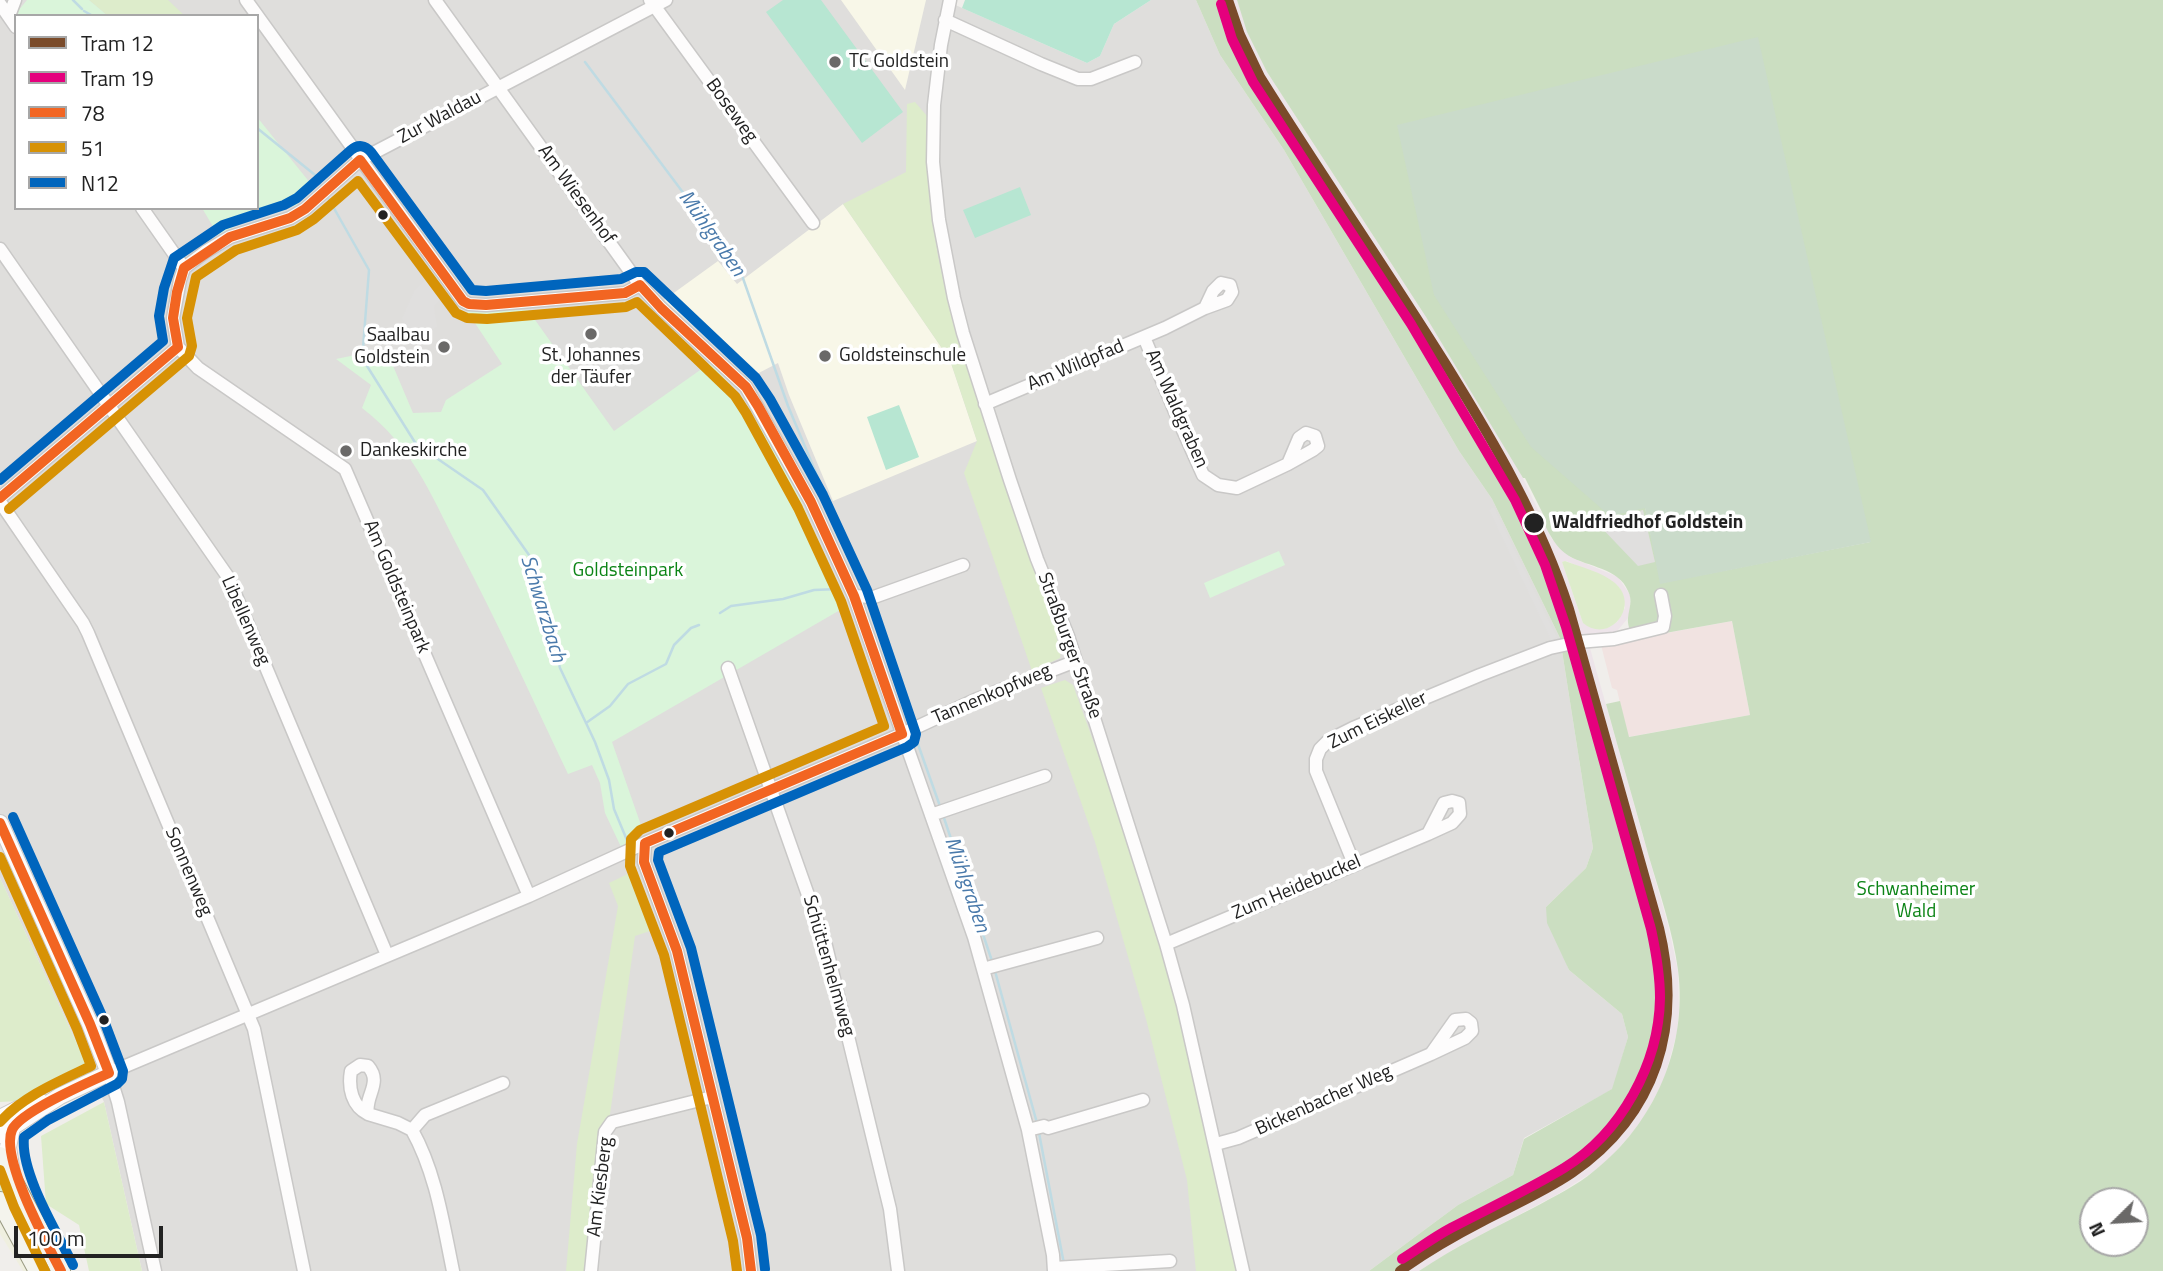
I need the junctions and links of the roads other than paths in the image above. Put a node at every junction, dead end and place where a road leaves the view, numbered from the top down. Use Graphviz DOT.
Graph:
graph roads {
  1 [pos="15,0"];
  2 [pos="435,0"];
  3 [pos="950,0"];
  4 [pos="657,2"];
  5 [pos="0,4"];
  6 [pos="259,18"];
  7 [pos="945,20"];
  8 [pos="12,22"];
  9 [pos="1135,62"];
  10 [pos="498,87"];
  11 [pos="360,160"];
  12 [pos="143,210"];
  13 [pos="813,223"];
  14 [pos="0,249"];
  15 [pos="184,268"];
  16 [pos="640,285"];
  17 [pos="1205,308"];
  18 [pos="1144,337"];
  19 [pos="177,347"];
  20 [pos="985,404"];
  21 [pos="108,405"];
  22 [pos="1288,464"];
  23 [pos="0,500"];
  24 [pos="963,565"];
  25 [pos="1661,595"];
  26 [pos="854,596"];
  27 [pos="1076,661"];
  28 [pos="728,668"];
  29 [pos="902,734"];
  30 [pos="1045,776"];
  31 [pos="770,790"];
  32 [pos="938,813"];
  33 [pos="0,823"];
  34 [pos="1428,834"];
  35 [pos="645,843"];
  36 [pos="1354,864"];
  37 [pos="529,895"];
  38 [pos="1097,938"];
  39 [pos="1166,944"];
  40 [pos="387,955"];
  41 [pos="990,967"];
  42 [pos="248,1014"];
  43 [pos="1431,1054"];
  44 [pos="109,1073"];
  45 [pos="503,1083"];
  46 [pos="60,1096"];
  47 [pos="712,1097"];
  48 [pos="1143,1100"];
  49 [pos="0,1106"];
  50 [pos="18,1109"];
  51 [pos="368,1114"];
  52 [pos="4,1127"];
  53 [pos="1035,1128"];
  54 [pos="411,1130"];
  55 [pos="1216,1144"];
  56 [pos="0,1156"];
  57 [pos="17,1187"];
  58 [pos="0,1201"];
  59 [pos="1170,1261"];
  60 [pos="1059,1268"];
  61 [pos="1244,1270"];
  62 [pos="38,1271"];
  63 [pos="61,1271"];
  64 [pos="155,1271"];
  65 [pos="304,1271"];
  66 [pos="453,1271"];
  67 [pos="591,1271"];
  68 [pos="751,1271"];
  69 [pos="898,1271"];
  1 -- 8 [label="street"];
  2 -- 10 [label="street, Am Wiesenhof"];
  3 -- 7 [label="street, Straßburger Straße"];
  4 -- 10 [label="street, Zur Waldau"];
  4 -- 13 [label="street, Boseweg"];
  5 -- 8 [label="street"];
  6 -- 11 [label="street"];
  7 -- 9 [label="street"];
  7 -- 20 [label="street, Straßburger Straße"];
  10 -- 11 [label="street, Zur Waldau"];
  10 -- 16 [label="street, Am Wiesenhof"];
  11 -- 15 [label="street, Zur Waldau"];
  11 -- 16 [label="street"];
  12 -- 15 [label="street"];
  14 -- 21 [label="street, Libellenweg"];
  15 -- 19 [label="street"];
  16 -- 26 [label="street, Am Wiesenhof"];
  17 -- 18 [label="street, Am Wildpfad"];
  18 -- 20 [label="street, Am Wildpfad"];
  18 -- 22 [label="street, Am Waldgraben"];
  19 -- 21 [label="street"];
  19 -- 37 [label="street, Am Goldsteinpark"];
  20 -- 27 [label="street, Straßburger Straße"];
  21 -- 23 [label="street"];
  21 -- 40 [label="street, Libellenweg"];
  23 -- 42 [label="street, Sonnenweg"];
  24 -- 26 [label="street"];
  25 -- 36 [label="street, Zum Eiskeller"];
  26 -- 29 [label="street, Am Wiesenhof"];
  27 -- 29 [label="street, Tannenkopfweg"];
  27 -- 39 [label="street, Straßburger Straße"];
  28 -- 31 [label="street, Schüttenhelmweg"];
  29 -- 31 [label="street, Tannenkopfweg"];
  29 -- 32 [label="street, Am Wiesenhof"];
  30 -- 32 [label="street"];
  31 -- 35 [label="street, Tannenkopfweg"];
  31 -- 69 [label="street, Schüttenhelmweg"];
  32 -- 41 [label="street, Am Wiesenhof"];
  33 -- 44 [label="street"];
  34 -- 36 [label="street, Zum Heidebuckel"];
  35 -- 37 [label="street, Tannenkopfweg"];
  35 -- 47 [label="street"];
  36 -- 39 [label="street, Zum Heidebuckel"];
  37 -- 40 [label="street, Tannenkopfweg"];
  38 -- 41 [label="street"];
  39 -- 55 [label="street, Straßburger Straße"];
  40 -- 42 [label="street, Tannenkopfweg"];
  41 -- 53 [label="street, Am Wiesenhof"];
  42 -- 44 [label="street, Tannenkopfweg"];
  42 -- 65 [label="street, Sonnenweg"];
  43 -- 55 [label="street, Bickenbacher Weg"];
  44 -- 46 [label="street, Tannenkopfweg"];
  44 -- 64 [label="street"];
  45 -- 54 [label="street"];
  46 -- 50 [label="street, Tannenkopfweg"];
  46 -- 52 [label="street, Tannenkopfweg"];
  47 -- 67 [label="street, Am Kiesberg"];
  47 -- 68 [label="street"];
  48 -- 53 [label="street"];
  49 -- 50 [label="street"];
  50 -- 52 [label="street, Tannenkopfweg"];
  51 -- 54 [label="street"];
  52 -- 57 [label="street"];
  53 -- 60 [label="street, Am Wiesenhof"];
  54 -- 66 [label="street"];
  55 -- 61 [label="street, Straßburger Straße"];
  56 -- 57 [label="main road"];
  57 -- 63 [label="main road"];
  58 -- 62 [label="main road"];
  59 -- 60 [label="street"];
}
